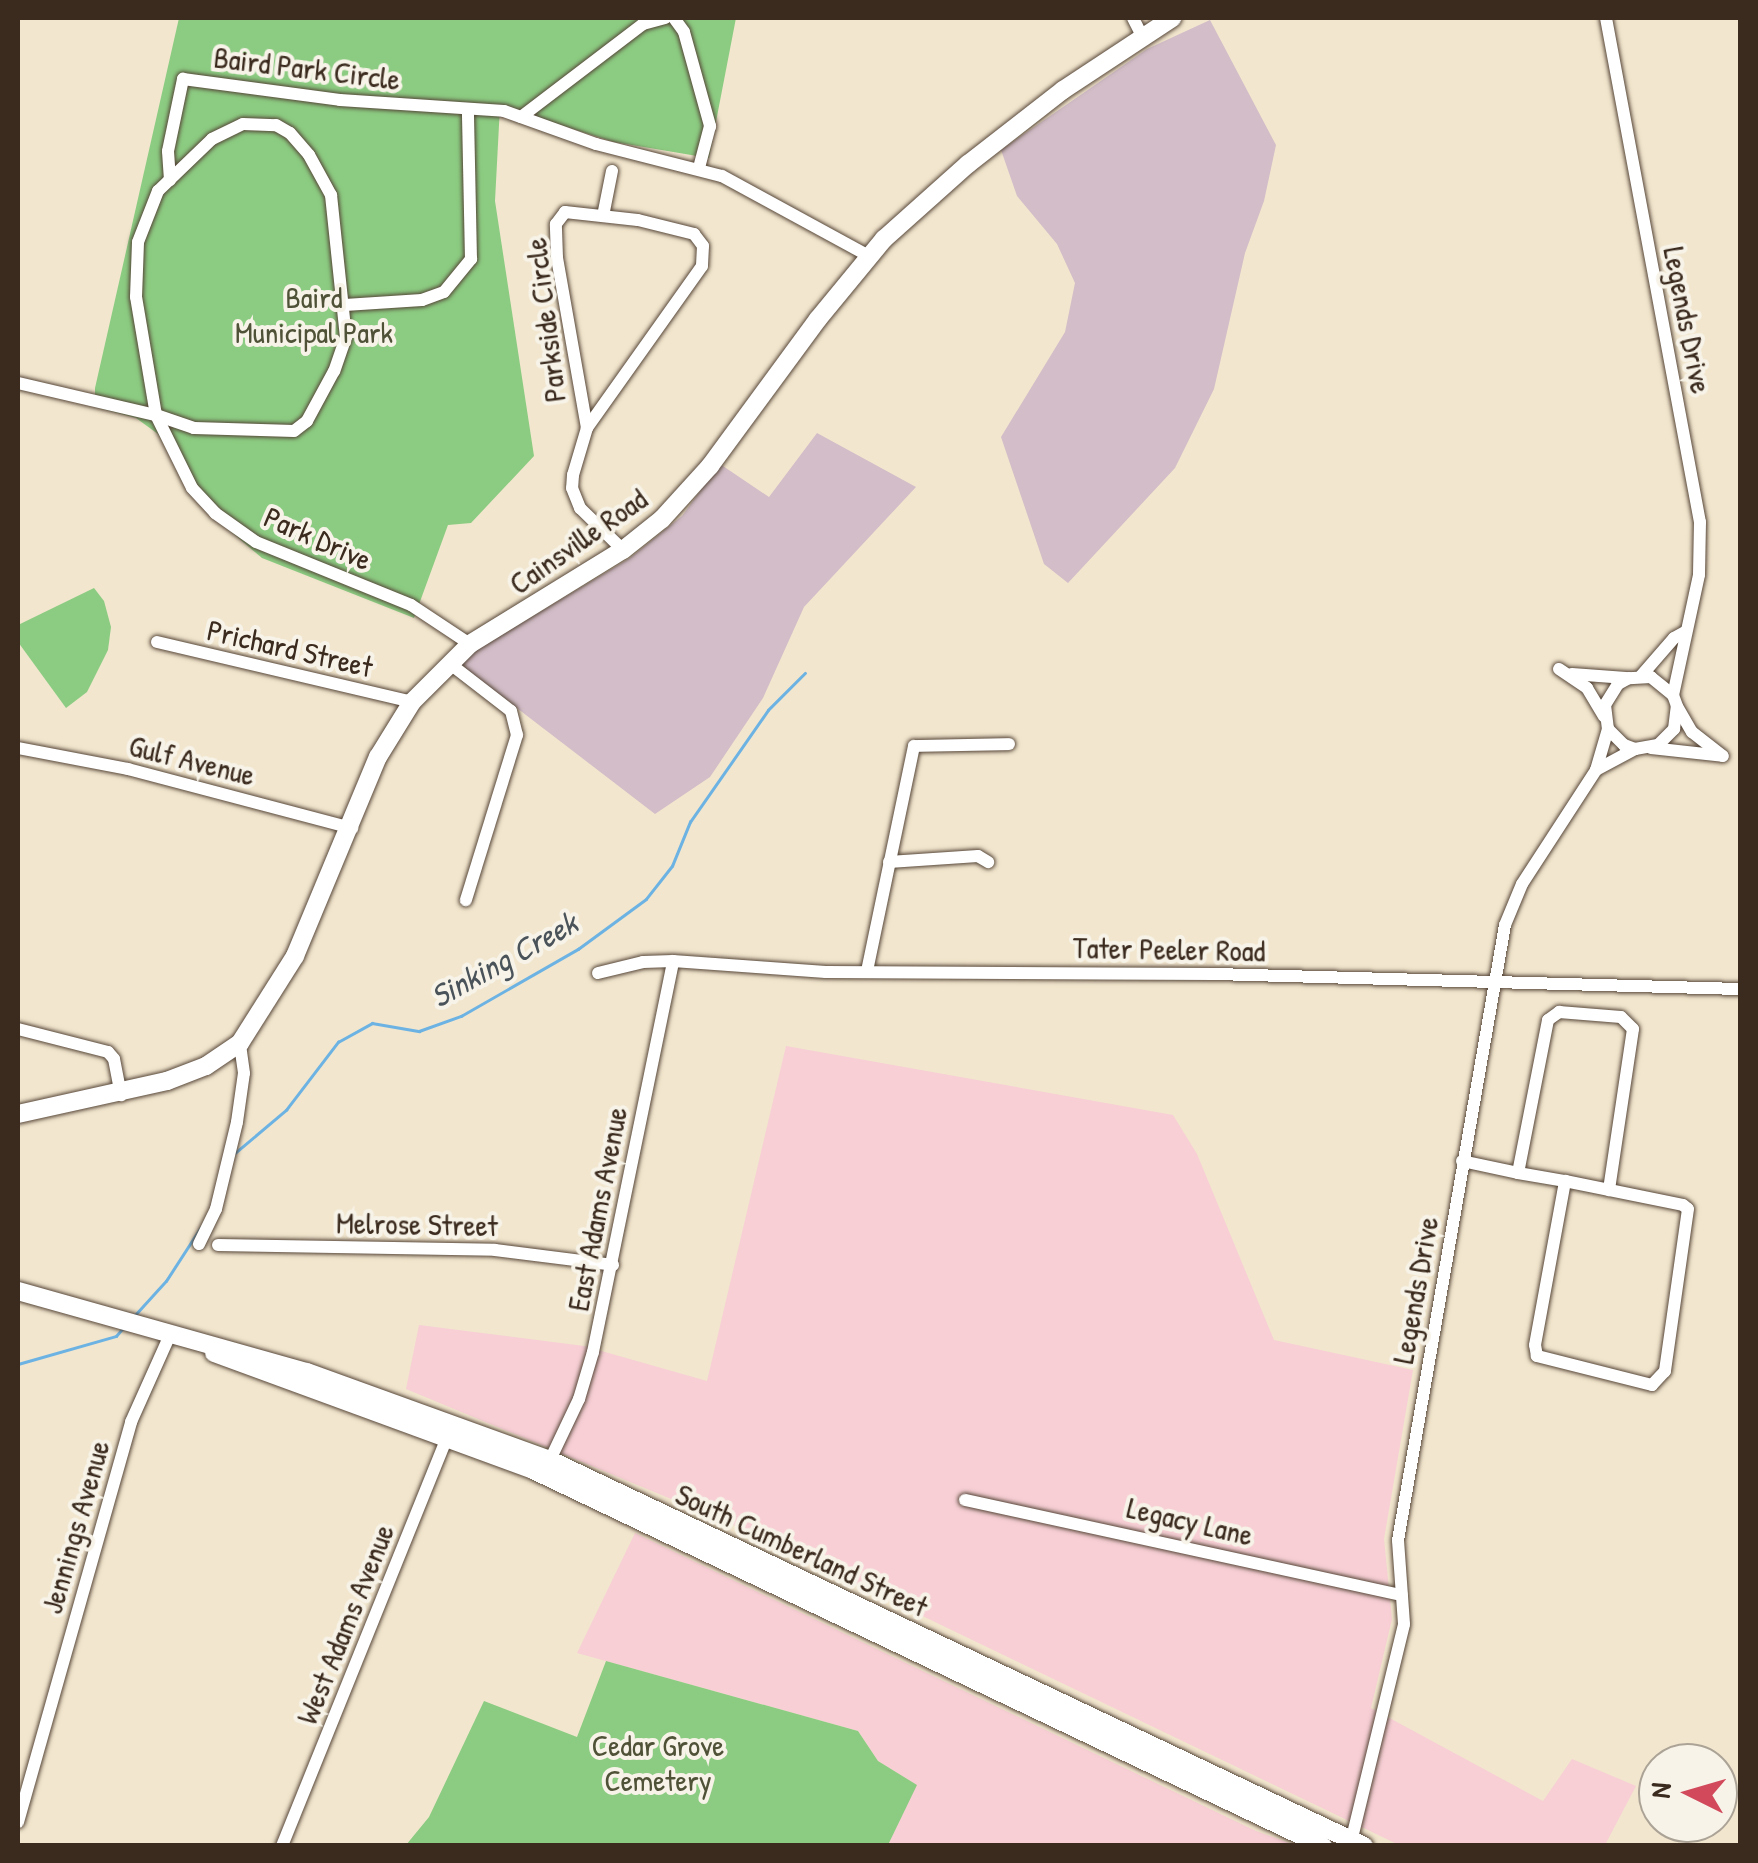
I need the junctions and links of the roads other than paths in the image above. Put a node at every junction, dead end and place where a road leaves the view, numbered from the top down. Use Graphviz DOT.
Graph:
graph roads {
  1 [pos="664,18"];
  2 [pos="674,18"];
  3 [pos="1133,18"];
  4 [pos="1172,18"];
  5 [pos="1606,18"];
  6 [pos="1142,36"];
  7 [pos="468,110"];
  8 [pos="521,117"];
  9 [pos="699,168"];
  10 [pos="612,171"];
  11 [pos="170,180"];
  12 [pos="603,216"];
  13 [pos="869,256"];
  14 [pos="345,305"];
  15 [pos="18,383"];
  16 [pos="156,415"];
  17 [pos="586,428"];
  18 [pos="623,550"];
  19 [pos="1685,632"];
  20 [pos="158,642"];
  21 [pos="470,644"];
  22 [pos="448,663"];
  23 [pos="1635,677"];
  24 [pos="1675,700"];
  25 [pos="412,702"];
  26 [pos="1606,723"];
  27 [pos="1008,744"];
  28 [pos="18,748"];
  29 [pos="1651,748"];
  30 [pos="1635,749"];
  31 [pos="1594,773"];
  32 [pos="352,828"];
  33 [pos="890,862"];
  34 [pos="988,862"];
  35 [pos="466,900"];
  36 [pos="673,961"];
  37 [pos="867,970"];
  38 [pos="598,973"];
  39 [pos="1492,984"];
  40 [pos="1594,986"];
  41 [pos="1740,989"];
  42 [pos="1592,1014"];
  43 [pos="18,1028"];
  44 [pos="240,1043"];
  45 [pos="121,1094"];
  46 [pos="18,1114"];
  47 [pos="1462,1161"];
  48 [pos="1518,1173"];
  49 [pos="1565,1182"];
  50 [pos="1609,1190"];
  51 [pos="199,1244"];
  52 [pos="218,1245"];
  53 [pos="613,1266"];
  54 [pos="18,1291"];
  55 [pos="162,1334"];
  56 [pos="450,1429"];
  57 [pos="550,1460"];
  58 [pos="966,1500"];
  59 [pos="1402,1595"];
  60 [pos="18,1822"];
  61 [pos="1356,1844"];
  62 [pos="282,1846"];
  63 [pos="1323,1846"];
  1 -- 8 [label="street"];
  2 -- 9 [label="street"];
  3 -- 6 [label="street"];
  4 -- 6 [label="main road, Cainsville Road"];
  5 -- 19 [label="street, Legends Drive"];
  6 -- 13 [label="main road, Cainsville Road"];
  7 -- 8 [label="street, Baird Park Circle"];
  7 -- 11 [label="street, Baird Park Circle"];
  7 -- 14 [label="street"];
  8 -- 9 [label="street, Baird Park Circle"];
  9 -- 13 [label="street, Baird Park Circle"];
  10 -- 12 [label="street"];
  11 -- 14 [label="street, Baird Park Circle"];
  11 -- 16 [label="street, Baird Park Circle"];
  12 -- 17 [label="street, Parkside Circle"];
  12 -- 17 [label="street, Parkside Circle"];
  13 -- 18 [label="main road, Cainsville Road"];
  14 -- 16 [label="street, Baird Park Circle"];
  15 -- 16 [label="street"];
  16 -- 21 [label="street, Park Drive"];
  17 -- 18 [label="street, Parkside Circle"];
  18 -- 21 [label="main road, Cainsville Road"];
  19 -- 23 [label="street, Legends Drive"];
  19 -- 24 [label="street, Legends Drive"];
  20 -- 25 [label="street, Prichard Street"];
  21 -- 22 [label="main road, Cainsville Road"];
  22 -- 25 [label="main road, Cainsville Road"];
  22 -- 35 [label="street"];
  23 -- 24 [label="street"];
  23 -- 26 [label="street, Legends Drive"];
  23 -- 26 [label="street"];
  24 -- 29 [label="street, Legends Drive"];
  24 -- 29 [label="street"];
  25 -- 32 [label="main road, Cainsville Road"];
  26 -- 30 [label="street"];
  26 -- 31 [label="street, Legends Drive"];
  27 -- 33 [label="street"];
  28 -- 32 [label="street, Gulf Avenue"];
  29 -- 30 [label="street, Legends Drive"];
  30 -- 31 [label="street, Legends Drive"];
  31 -- 39 [label="street, Legends Drive"];
  32 -- 44 [label="main road, Cainsville Road"];
  33 -- 34 [label="street"];
  33 -- 37 [label="street"];
  36 -- 37 [label="street, Tater Peeler Road"];
  36 -- 38 [label="street, Tater Peeler Road"];
  36 -- 53 [label="street, East Adams Avenue"];
  37 -- 39 [label="street, Tater Peeler Road"];
  39 -- 40 [label="street, Tater Peeler Road"];
  39 -- 47 [label="street, Legends Drive"];
  40 -- 41 [label="street, Tater Peeler Road"];
  40 -- 42 [label="street"];
  42 -- 48 [label="street"];
  42 -- 50 [label="street"];
  43 -- 45 [label="street"];
  44 -- 45 [label="main road, Cainsville Road"];
  44 -- 51 [label="street"];
  45 -- 46 [label="main road, Cainsville Road"];
  47 -- 48 [label="street"];
  47 -- 59 [label="street, Legends Drive"];
  48 -- 49 [label="street"];
  49 -- 50 [label="street"];
  49 -- 50 [label="street"];
  52 -- 53 [label="street, Melrose Street"];
  53 -- 57 [label="street, East Adams Avenue"];
  54 -- 55 [label="main road, South Cumberland Street"];
  55 -- 56 [label="main road, South Cumberland Street"];
  55 -- 60 [label="street, Jennings Avenue"];
  56 -- 57 [label="main road, South Cumberland Street"];
  56 -- 62 [label="street, West Adams Avenue"];
  56 -- 63 [label="main road, South Cumberland Street"];
  57 -- 61 [label="main road, South Cumberland Street"];
  58 -- 59 [label="street, Legacy Lane"];
  59 -- 61 [label="street, Legends Drive"];
}
